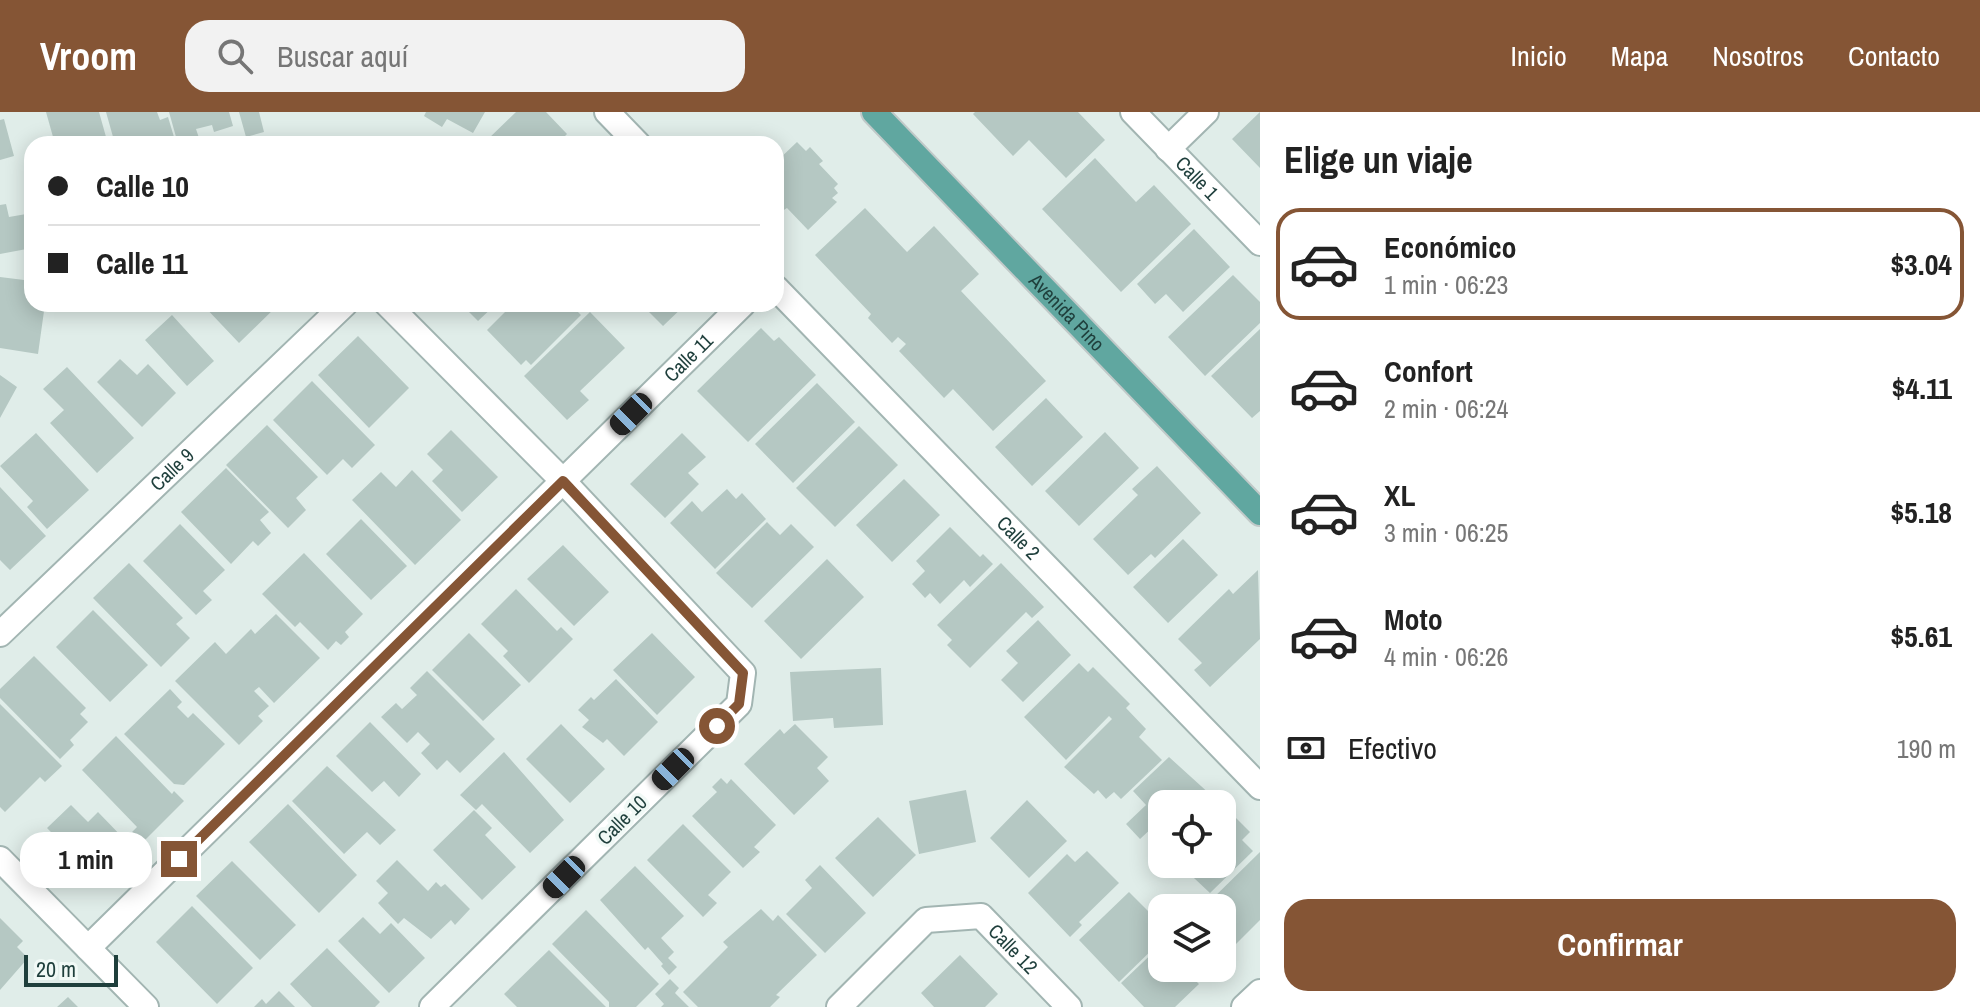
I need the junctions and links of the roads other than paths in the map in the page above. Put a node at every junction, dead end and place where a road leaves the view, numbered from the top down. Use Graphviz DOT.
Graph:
graph roads {
  1 [pos="607,112"];
  2 [pos="874,112"];
  3 [pos="1133,112"];
  4 [pos="1206,112"];
  5 [pos="630,136"];
  6 [pos="1168,149"];
  7 [pos="1260,243"];
  8 [pos="784,296"];
  9 [pos="337,312"];
  10 [pos="395,312"];
  11 [pos="735,312"];
  12 [pos="563,481"];
  13 [pos="1260,513"];
  14 [pos="0,634"];
  15 [pos="1260,787"];
  16 [pos="0,859"];
  17 [pos="88,948"];
  18 [pos="1260,992"];
  19 [pos="146,1007"];
  20 [pos="432,1007"];
  21 [pos="839,1007"];
  22 [pos="1069,1007"];
  23 [pos="1244,1007"];
  1 -- 5 [label="street"];
  2 -- 13 [label="main road, Avenida Pino"];
  3 -- 6 [label="street, Calle 1"];
  4 -- 6 [label="street"];
  6 -- 7 [label="street, Calle 1"];
  8 -- 15 [label="street, Calle 2"];
  9 -- 14 [label="street, Calle 9"];
  10 -- 12 [label="street"];
  11 -- 12 [label="street, Calle 11"];
  12 -- 17 [label="street, Calle 11"];
  12 -- 20 [label="street, Calle 10"];
  16 -- 17 [label="street"];
  17 -- 19 [label="street"];
  18 -- 23 [label="street"];
  21 -- 22 [label="street, Calle 12"];
}
